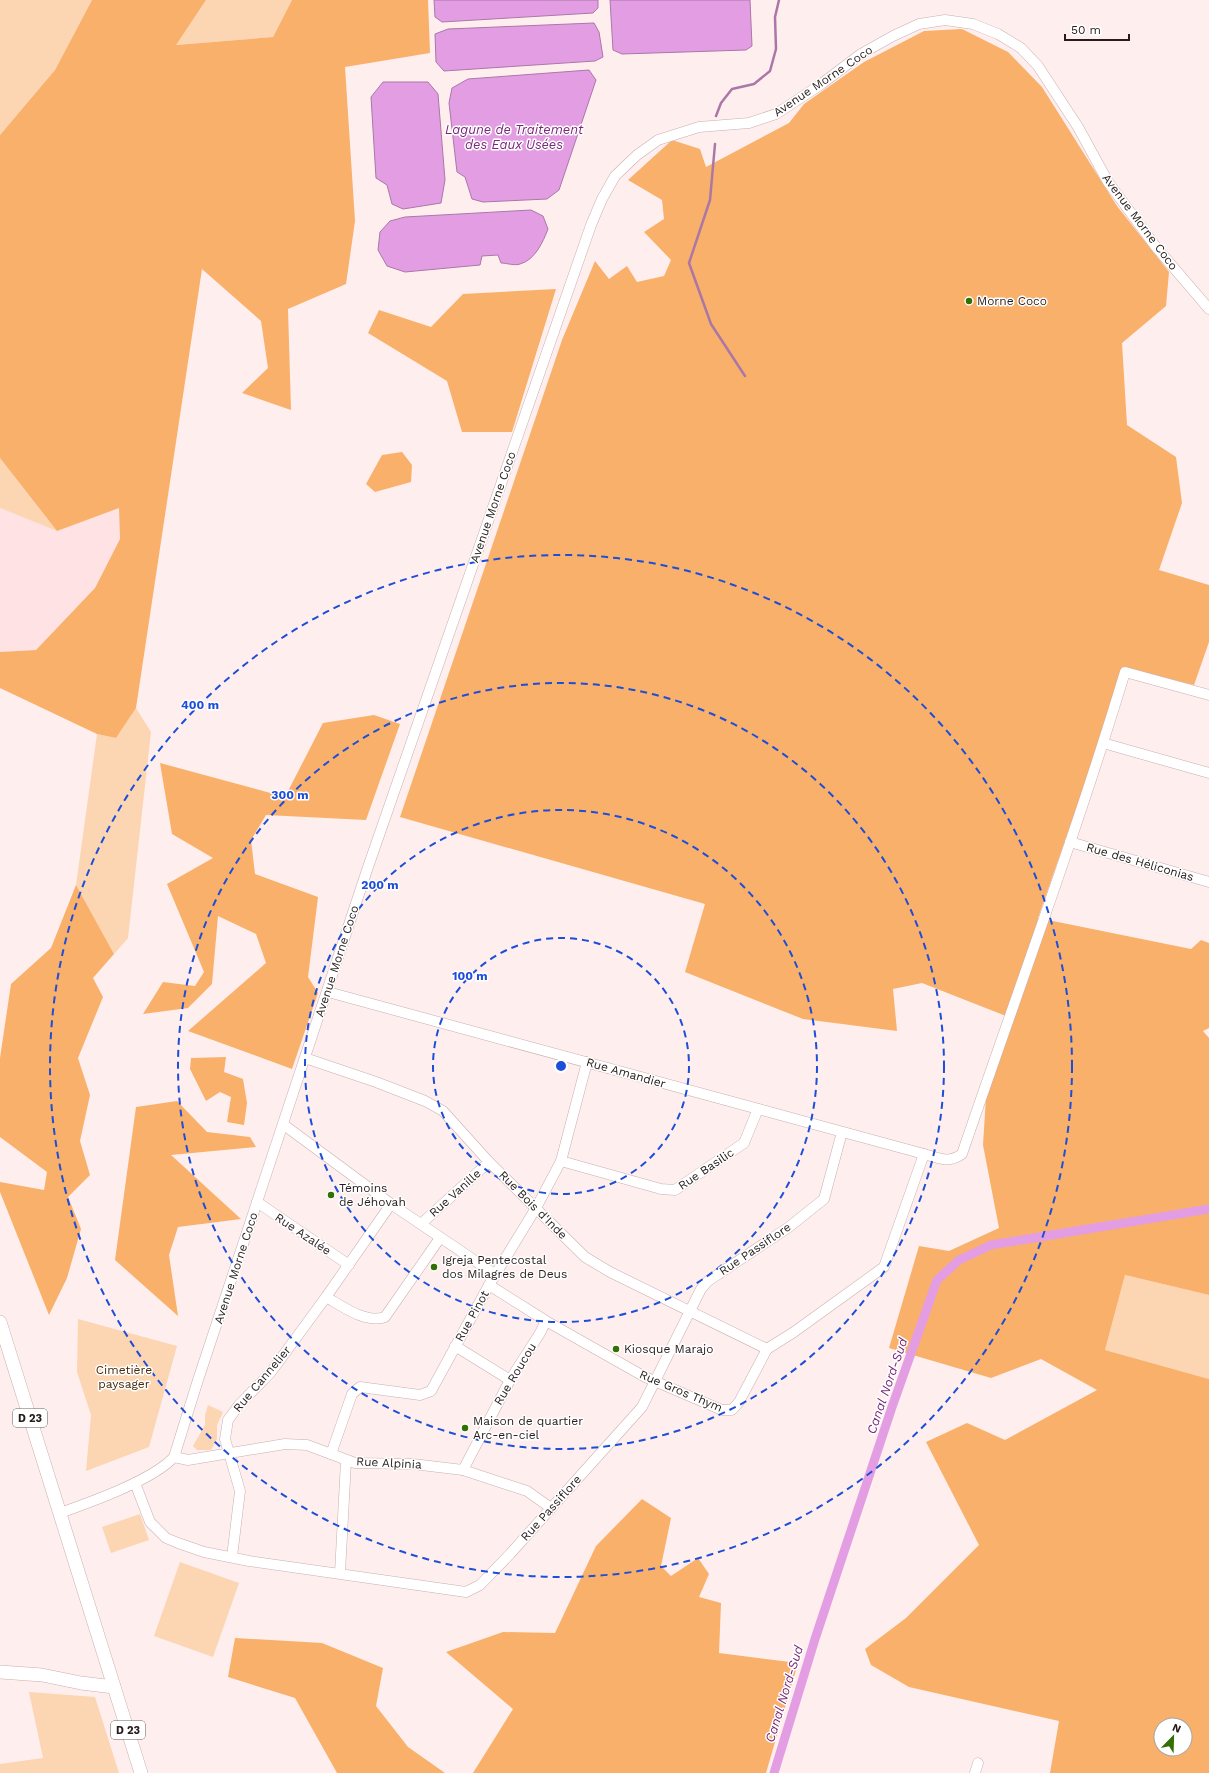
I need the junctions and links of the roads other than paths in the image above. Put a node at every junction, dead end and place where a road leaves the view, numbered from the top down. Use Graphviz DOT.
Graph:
graph roads {
  1 [pos="1209,309"];
  2 [pos="1209,695"];
  3 [pos="1103,744"];
  4 [pos="1209,774"];
  5 [pos="1070,842"];
  6 [pos="1209,882"];
  7 [pos="328,992"];
  8 [pos="305,1058"];
  9 [pos="587,1062"];
  10 [pos="758,1109"];
  11 [pos="284,1125"];
  12 [pos="842,1132"];
  13 [pos="924,1154"];
  14 [pos="561,1161"];
  15 [pos="489,1162"];
  16 [pos="257,1202"];
  17 [pos="391,1204"];
  18 [pos="536,1208"];
  19 [pos="421,1224"];
  20 [pos="440,1238"];
  21 [pos="349,1265"];
  22 [pos="496,1275"];
  23 [pos="489,1285"];
  24 [pos="326,1297"];
  25 [pos="690,1311"];
  26 [pos="546,1321"];
  27 [pos="0,1322"];
  28 [pos="455,1346"];
  29 [pos="767,1349"];
  30 [pos="510,1380"];
  31 [pos="654,1381"];
  32 [pos="228,1452"];
  33 [pos="331,1454"];
  34 [pos="174,1457"];
  35 [pos="346,1460"];
  36 [pos="462,1470"];
  37 [pos="136,1483"];
  38 [pos="551,1508"];
  39 [pos="60,1513"];
  40 [pos="232,1557"];
  41 [pos="340,1573"];
  42 [pos="0,1672"];
  43 [pos="114,1687"];
  44 [pos="978,1763"];
  45 [pos="141,1773"];
  46 [pos="975,1773"];
  1 -- 7 [label="street, Avenue Morne Coco"];
  2 -- 3 [label="street"];
  3 -- 4 [label="street"];
  3 -- 5 [label="street"];
  5 -- 6 [label="street, Rue des Héliconias"];
  5 -- 13 [label="street, Rue Amandier"];
  7 -- 8 [label="street, Avenue Morne Coco"];
  7 -- 9 [label="street, Rue Amandier"];
  8 -- 11 [label="street, Avenue Morne Coco"];
  8 -- 15 [label="street, Rue Bois d'Inde"];
  9 -- 10 [label="street, Rue Amandier"];
  9 -- 14 [label="street, Rue Pinot"];
  10 -- 12 [label="street, Rue Amandier"];
  10 -- 14 [label="street, Rue Basilic"];
  11 -- 16 [label="street, Avenue Morne Coco"];
  11 -- 17 [label="street"];
  12 -- 13 [label="street, Rue Amandier"];
  12 -- 25 [label="street, Rue Passiflore"];
  13 -- 29 [label="street, Rue Gros Thym"];
  14 -- 18 [label="street, Rue Pinot"];
  15 -- 18 [label="street, Rue Bois d'Inde"];
  15 -- 19 [label="street, Rue Vanille"];
  16 -- 21 [label="street, Rue Azalée"];
  16 -- 34 [label="street, Avenue Morne Coco"];
  17 -- 19 [label="street"];
  17 -- 21 [label="street, Rue Cannelier"];
  18 -- 22 [label="street, Rue Pinot"];
  18 -- 25 [label="street, Rue Bois d'Inde"];
  19 -- 20 [label="street"];
  20 -- 22 [label="street"];
  20 -- 24 [label="street"];
  21 -- 24 [label="street, Rue Cannelier"];
  22 -- 23 [label="street, Rue Pinot"];
  23 -- 26 [label="street, Rue Gros Thym"];
  23 -- 28 [label="street, Rue Pinot"];
  24 -- 32 [label="street, Rue Cannelier"];
  25 -- 29 [label="street, Rue Bois d'Inde"];
  25 -- 31 [label="street, Rue Passiflore"];
  26 -- 30 [label="street, Rue Roucou"];
  26 -- 31 [label="street, Rue Gros Thym"];
  27 -- 39 [label="main road, D 23"];
  28 -- 30 [label="street"];
  28 -- 33 [label="street, Rue Pinot"];
  29 -- 31 [label="street, Rue Gros Thym"];
  30 -- 36 [label="street, Rue Roucou"];
  31 -- 38 [label="street, Rue Passiflore"];
  32 -- 33 [label="street, Rue Alpinia"];
  32 -- 34 [label="street, Rue Alpinia"];
  32 -- 40 [label="street, Rue Cannelier"];
  33 -- 35 [label="street, Rue Alpinia"];
  34 -- 37 [label="street"];
  35 -- 36 [label="street, Rue Alpinia"];
  35 -- 41 [label="street"];
  36 -- 38 [label="street, Rue Alpinia"];
  37 -- 39 [label="street"];
  37 -- 40 [label="street, Rue Passiflore"];
  38 -- 41 [label="street, Rue Passiflore"];
  39 -- 43 [label="main road, D 23"];
  40 -- 41 [label="street, Rue Passiflore"];
  42 -- 43 [label="main road"];
  43 -- 45 [label="main road, D 23"];
  44 -- 46 [label="street"];
}
